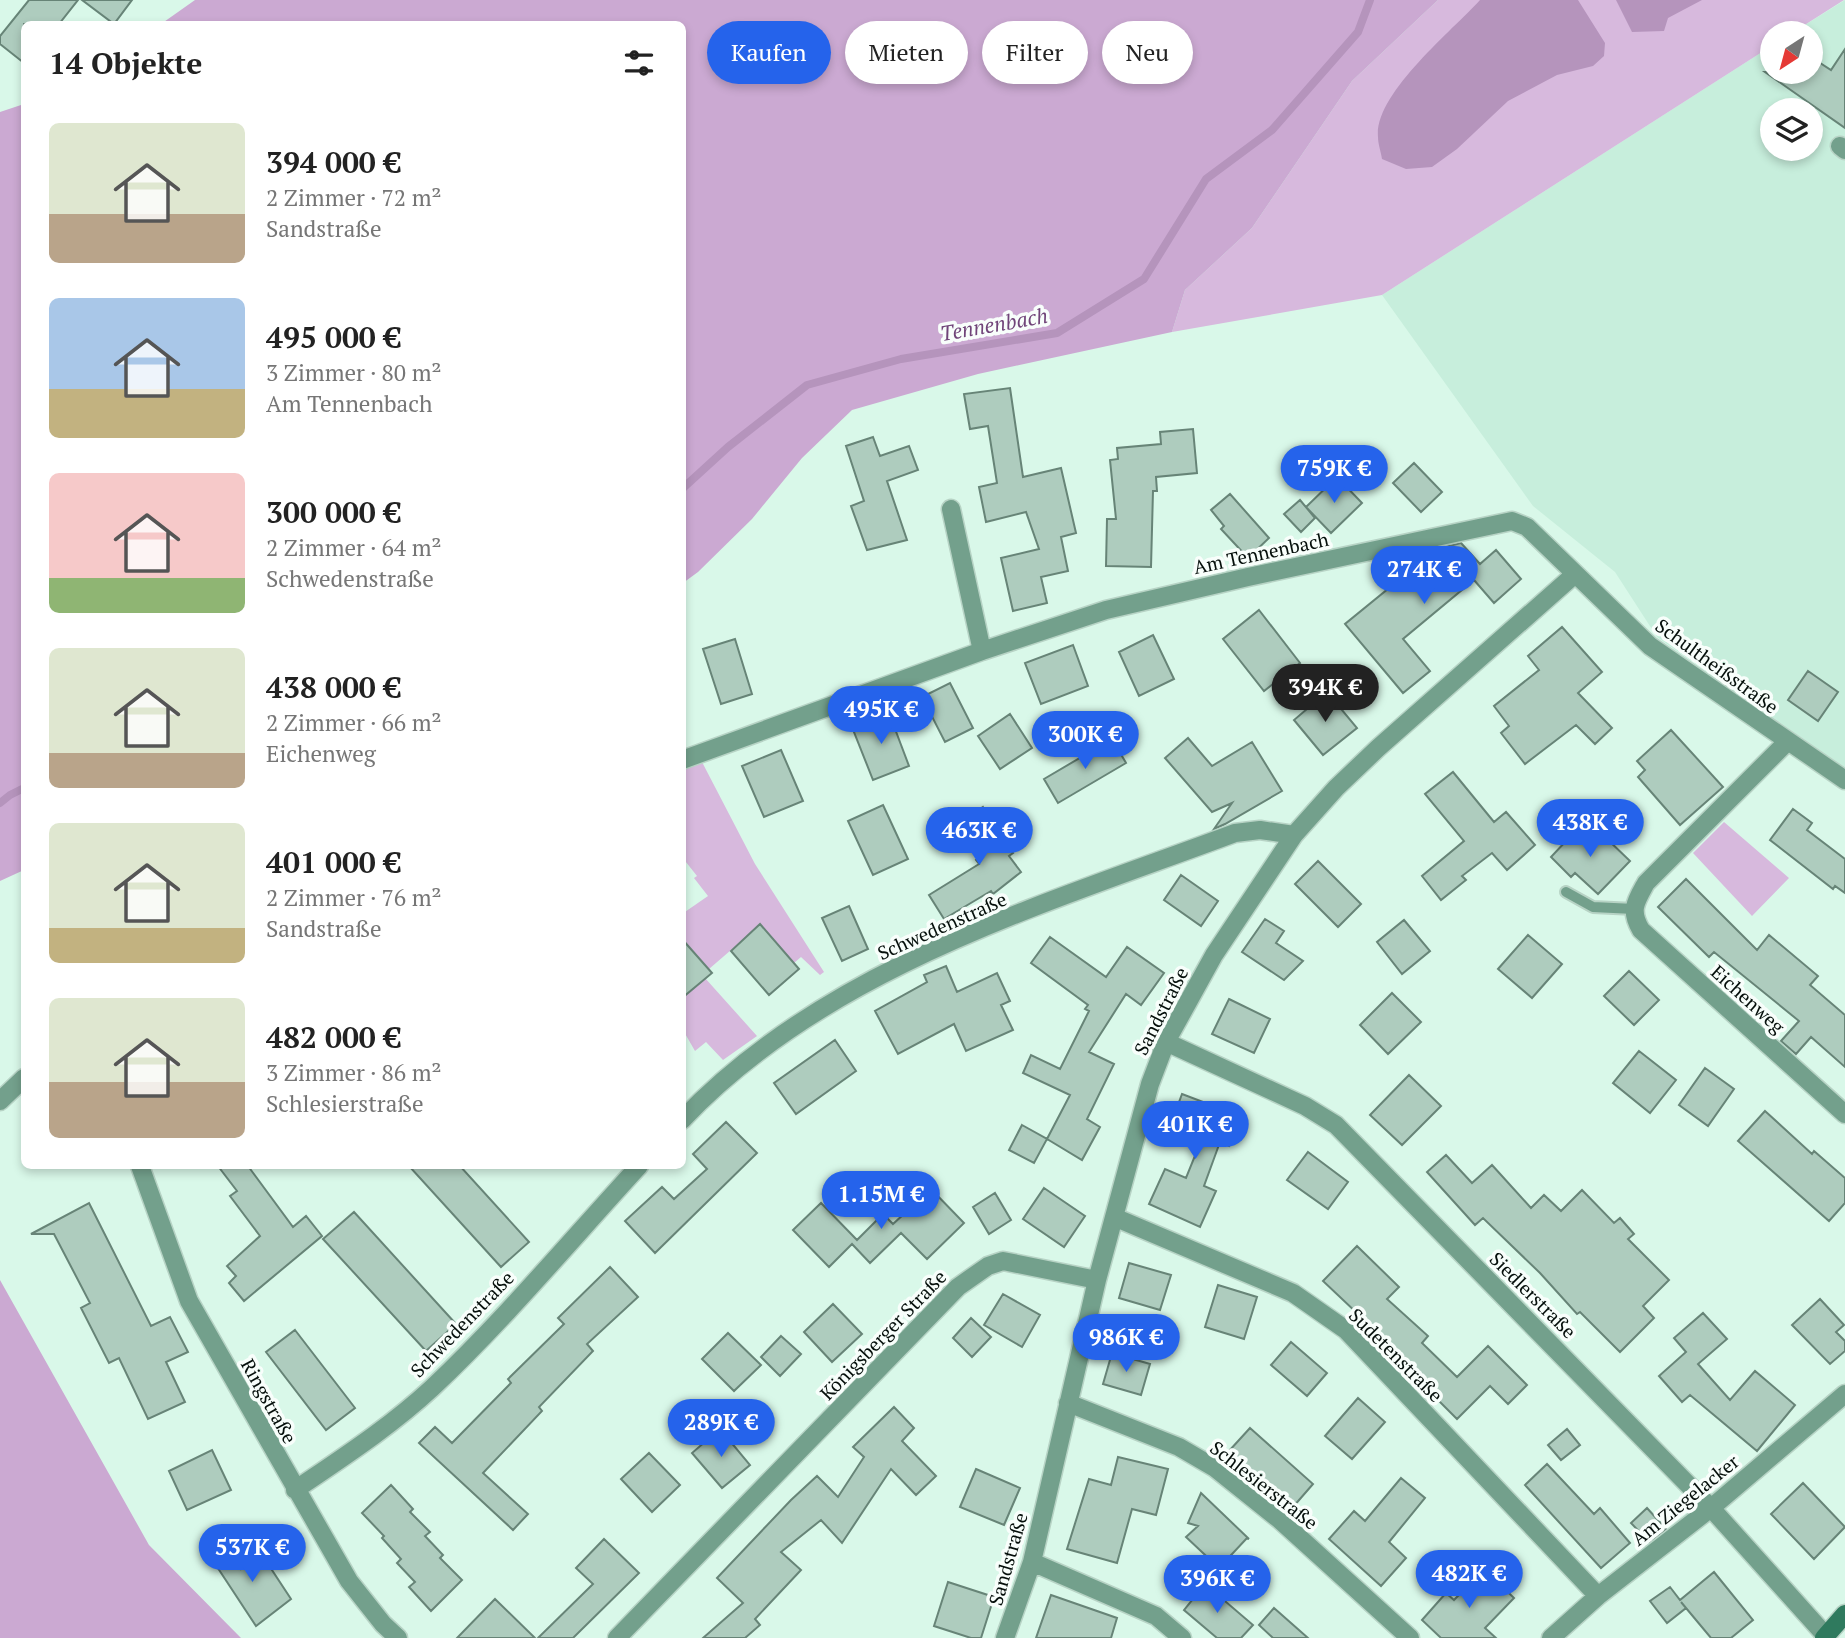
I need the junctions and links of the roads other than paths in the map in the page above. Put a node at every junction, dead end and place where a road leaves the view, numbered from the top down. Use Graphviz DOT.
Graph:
graph roads {
  1 [pos="951,509"];
  2 [pos="1574,575"];
  3 [pos="982,651"];
  4 [pos="1787,742"];
  5 [pos="686,759"];
  6 [pos="1845,780"];
  7 [pos="1294,835"];
  8 [pos="1566,892"];
  9 [pos="1634,909"];
  10 [pos="1166,1042"];
  11 [pos="21,1081"];
  12 [pos="0,1101"];
  13 [pos="1845,1114"];
  14 [pos="686,1116"];
  15 [pos="141,1169"];
  16 [pos="636,1169"];
  17 [pos="1114,1217"];
  18 [pos="1097,1280"];
  19 [pos="1845,1394"];
  20 [pos="1068,1403"];
  21 [pos="295,1490"];
  22 [pos="1711,1508"];
  23 [pos="1032,1562"];
  24 [pos="1598,1596"];
  25 [pos="1845,1614"];
  26 [pos="1825,1637"];
  27 [pos="398,1638"];
  28 [pos="617,1638"];
  29 [pos="1005,1638"];
  30 [pos="1182,1638"];
  31 [pos="1410,1638"];
  32 [pos="1551,1638"];
  1 -- 3 [label="street"];
  2 -- 3 [label="street, Am Tennenbach"];
  2 -- 4 [label="street, Schultheißstraße"];
  2 -- 7 [label="street, Sandstraße"];
  3 -- 5 [label="street, Am Tennenbach"];
  4 -- 6 [label="street, Schultheißstraße"];
  4 -- 9 [label="street"];
  7 -- 10 [label="street, Sandstraße"];
  7 -- 14 [label="street, Schwedenstraße"];
  8 -- 9 [label="lane"];
  9 -- 13 [label="street, Eichenweg"];
  10 -- 17 [label="street, Sandstraße"];
  10 -- 22 [label="street, Siedlerstraße"];
  11 -- 12 [label="street"];
  15 -- 21 [label="street, Ringstraße"];
  16 -- 21 [label="street, Schwedenstraße"];
  17 -- 18 [label="street, Sandstraße"];
  17 -- 24 [label="street, Sudetenstraße"];
  18 -- 20 [label="street, Sandstraße"];
  18 -- 28 [label="street, Königsberger Straße"];
  19 -- 22 [label="street, Am Ziegelacker"];
  20 -- 23 [label="street, Sandstraße"];
  20 -- 31 [label="street, Schlesierstraße"];
  21 -- 27 [label="street, Ringstraße"];
  22 -- 24 [label="street, Am Ziegelacker"];
  22 -- 26 [label="street, Siedlerstraße"];
  23 -- 29 [label="street, Sandstraße"];
  23 -- 30 [label="street"];
  24 -- 32 [label="street, Am Ziegelacker"];
  25 -- 26 [label="street"];
}
